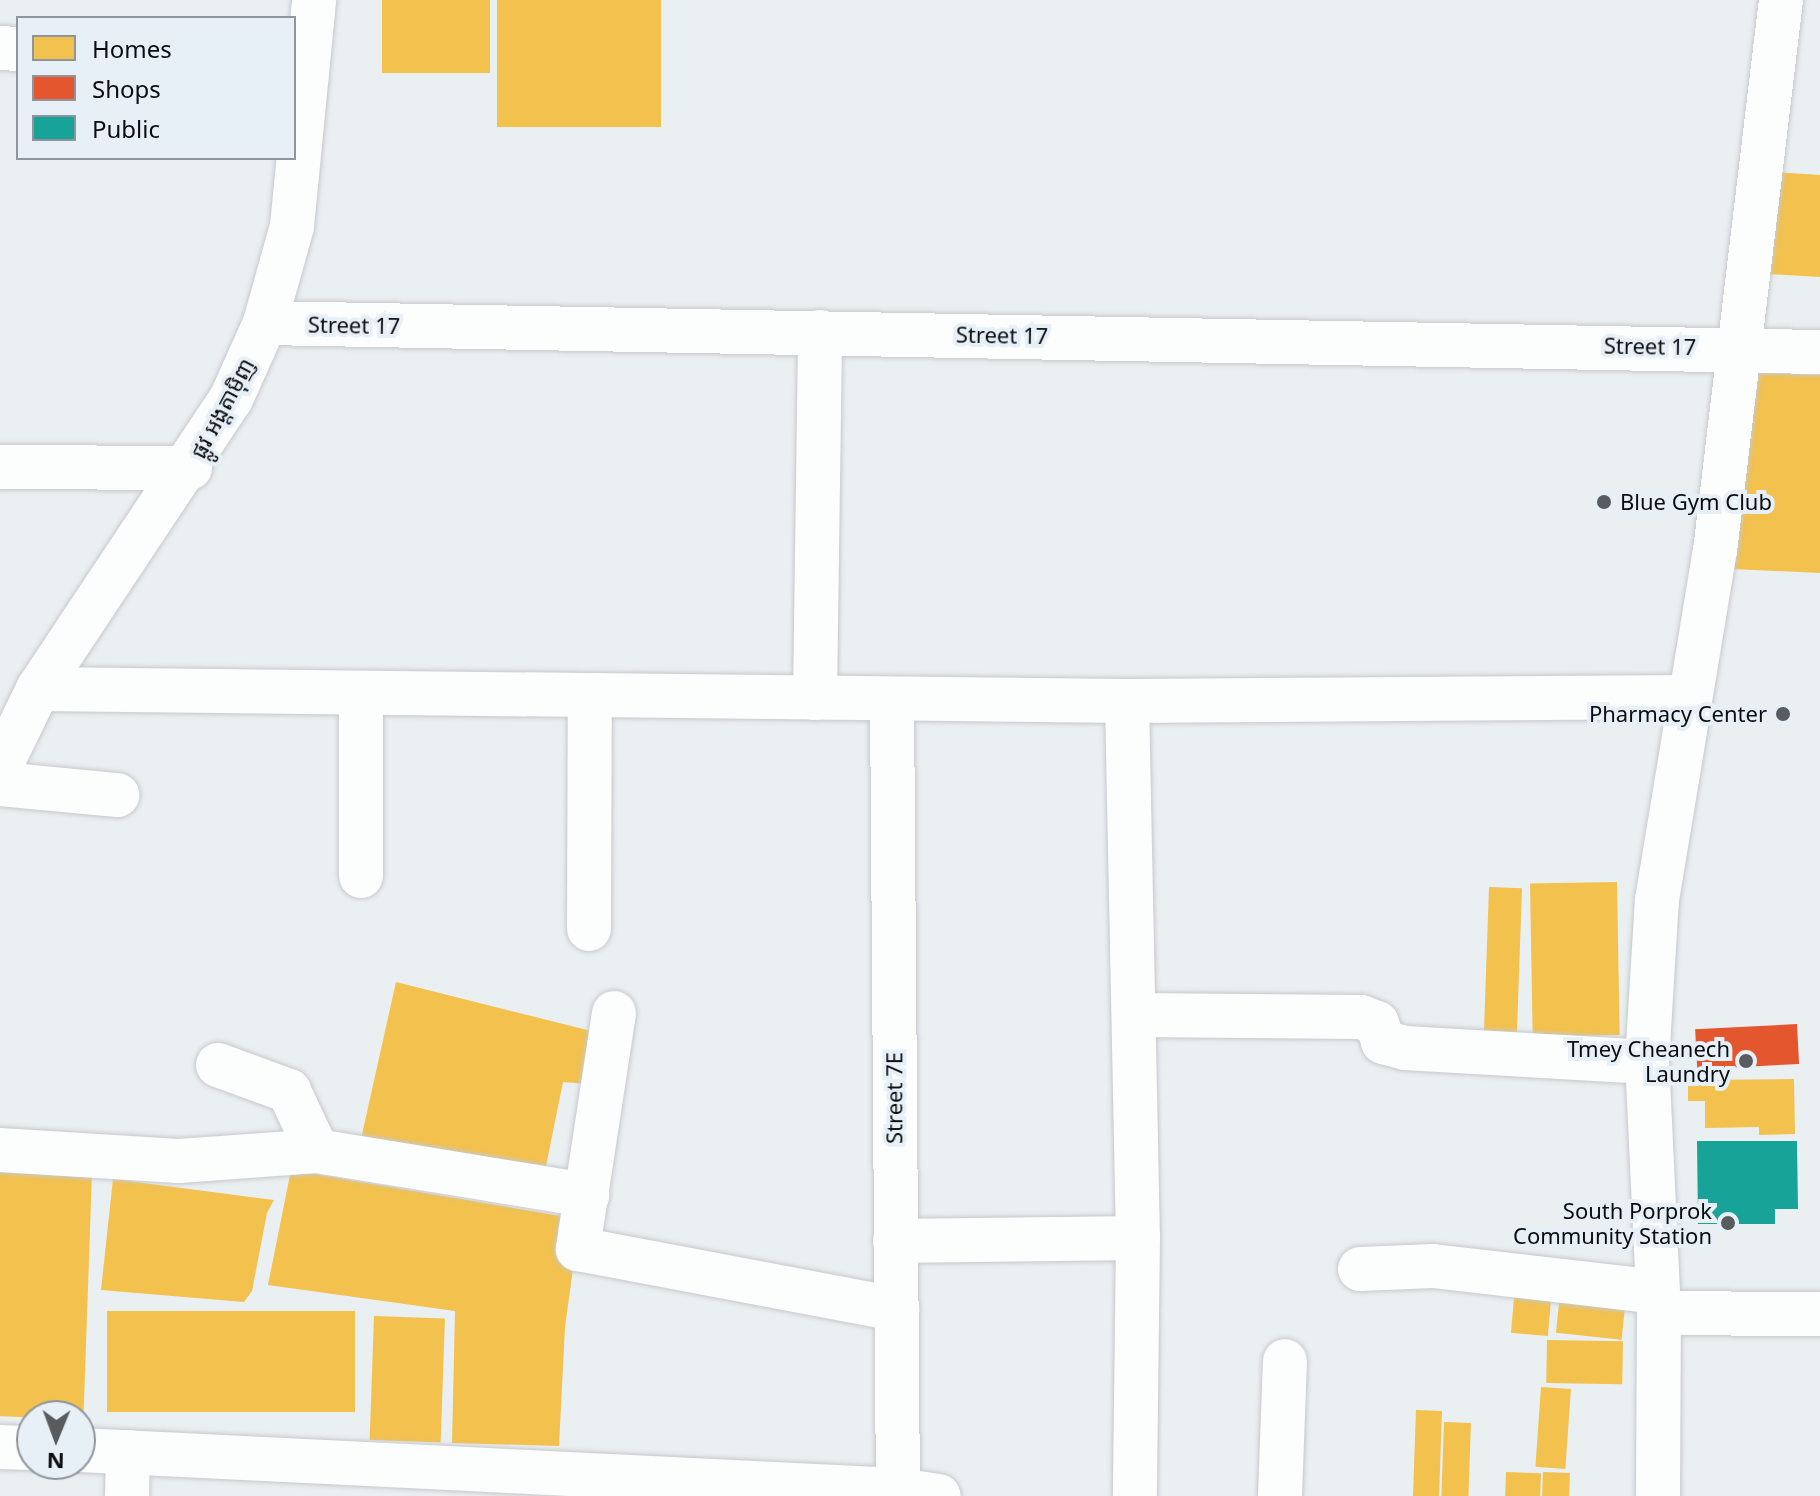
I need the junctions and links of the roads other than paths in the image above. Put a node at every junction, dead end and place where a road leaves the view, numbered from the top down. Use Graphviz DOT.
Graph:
graph roads {
  1 [pos="314,0"];
  2 [pos="1781,0"];
  3 [pos="302,68"];
  4 [pos="265,323"];
  5 [pos="820,332"];
  6 [pos="1739,347"];
  7 [pos="1820,352"];
  8 [pos="0,467"];
  9 [pos="190,468"];
  10 [pos="38,689"];
  11 [pos="361,696"];
  12 [pos="590,696"];
  13 [pos="1688,697"];
  14 [pos="815,698"];
  15 [pos="892,699"];
  16 [pos="1127,701"];
  17 [pos="0,767"];
  18 [pos="0,784"];
  19 [pos="117,795"];
  20 [pos="361,876"];
  21 [pos="589,929"];
  22 [pos="614,1013"];
  23 [pos="1135,1015"];
  24 [pos="1647,1062"];
  25 [pos="218,1065"];
  26 [pos="0,1150"];
  27 [pos="317,1151"];
  28 [pos="587,1195"];
  29 [pos="1138,1238"];
  30 [pos="895,1241"];
  31 [pos="1360,1269"];
  32 [pos="1658,1303"];
  33 [pos="897,1309"];
  34 [pos="1820,1314"];
  35 [pos="1285,1361"];
  36 [pos="96,1451"];
  37 [pos="128,1452"];
  38 [pos="912,1494"];
  39 [pos="127,1496"];
  40 [pos="1135,1496"];
  41 [pos="1280,1496"];
  42 [pos="1658,1496"];
  1 -- 3 [label="street, ផ្លូវ អង្តតាម៉ិញ"];
  2 -- 6 [label="street"];
  3 -- 4 [label="street, ផ្លូវ អង្តតាម៉ិញ"];
  4 -- 5 [label="street, Street 17"];
  4 -- 9 [label="street, ផ្លូវ អង្តតាម៉ិញ"];
  5 -- 6 [label="street, Street 17"];
  5 -- 14 [label="street"];
  6 -- 7 [label="street, Street 17"];
  6 -- 13 [label="street"];
  8 -- 9 [label="street"];
  9 -- 10 [label="street, ផ្លូវ អង្តតាម៉ិញ"];
  10 -- 11 [label="street"];
  10 -- 17 [label="street, ផ្លូវ អង្តតាម៉ិញ"];
  11 -- 12 [label="street"];
  11 -- 20 [label="street"];
  12 -- 14 [label="street"];
  12 -- 21 [label="street"];
  13 -- 16 [label="street"];
  13 -- 24 [label="street"];
  14 -- 15 [label="street"];
  15 -- 16 [label="street"];
  15 -- 30 [label="street, Street 7E"];
  16 -- 23 [label="street"];
  18 -- 19 [label="street"];
  22 -- 28 [label="street"];
  23 -- 24 [label="street"];
  23 -- 29 [label="street"];
  24 -- 32 [label="street"];
  25 -- 27 [label="street"];
  26 -- 27 [label="street"];
  27 -- 28 [label="street"];
  28 -- 33 [label="street"];
  29 -- 30 [label="street"];
  29 -- 40 [label="street"];
  30 -- 33 [label="street, Street 7E"];
  31 -- 32 [label="street"];
  32 -- 34 [label="street"];
  32 -- 42 [label="street"];
  33 -- 38 [label="street, Street 7E"];
  35 -- 41 [label="street"];
  36 -- 37 [label="street"];
  37 -- 38 [label="street"];
  37 -- 39 [label="street"];
}
